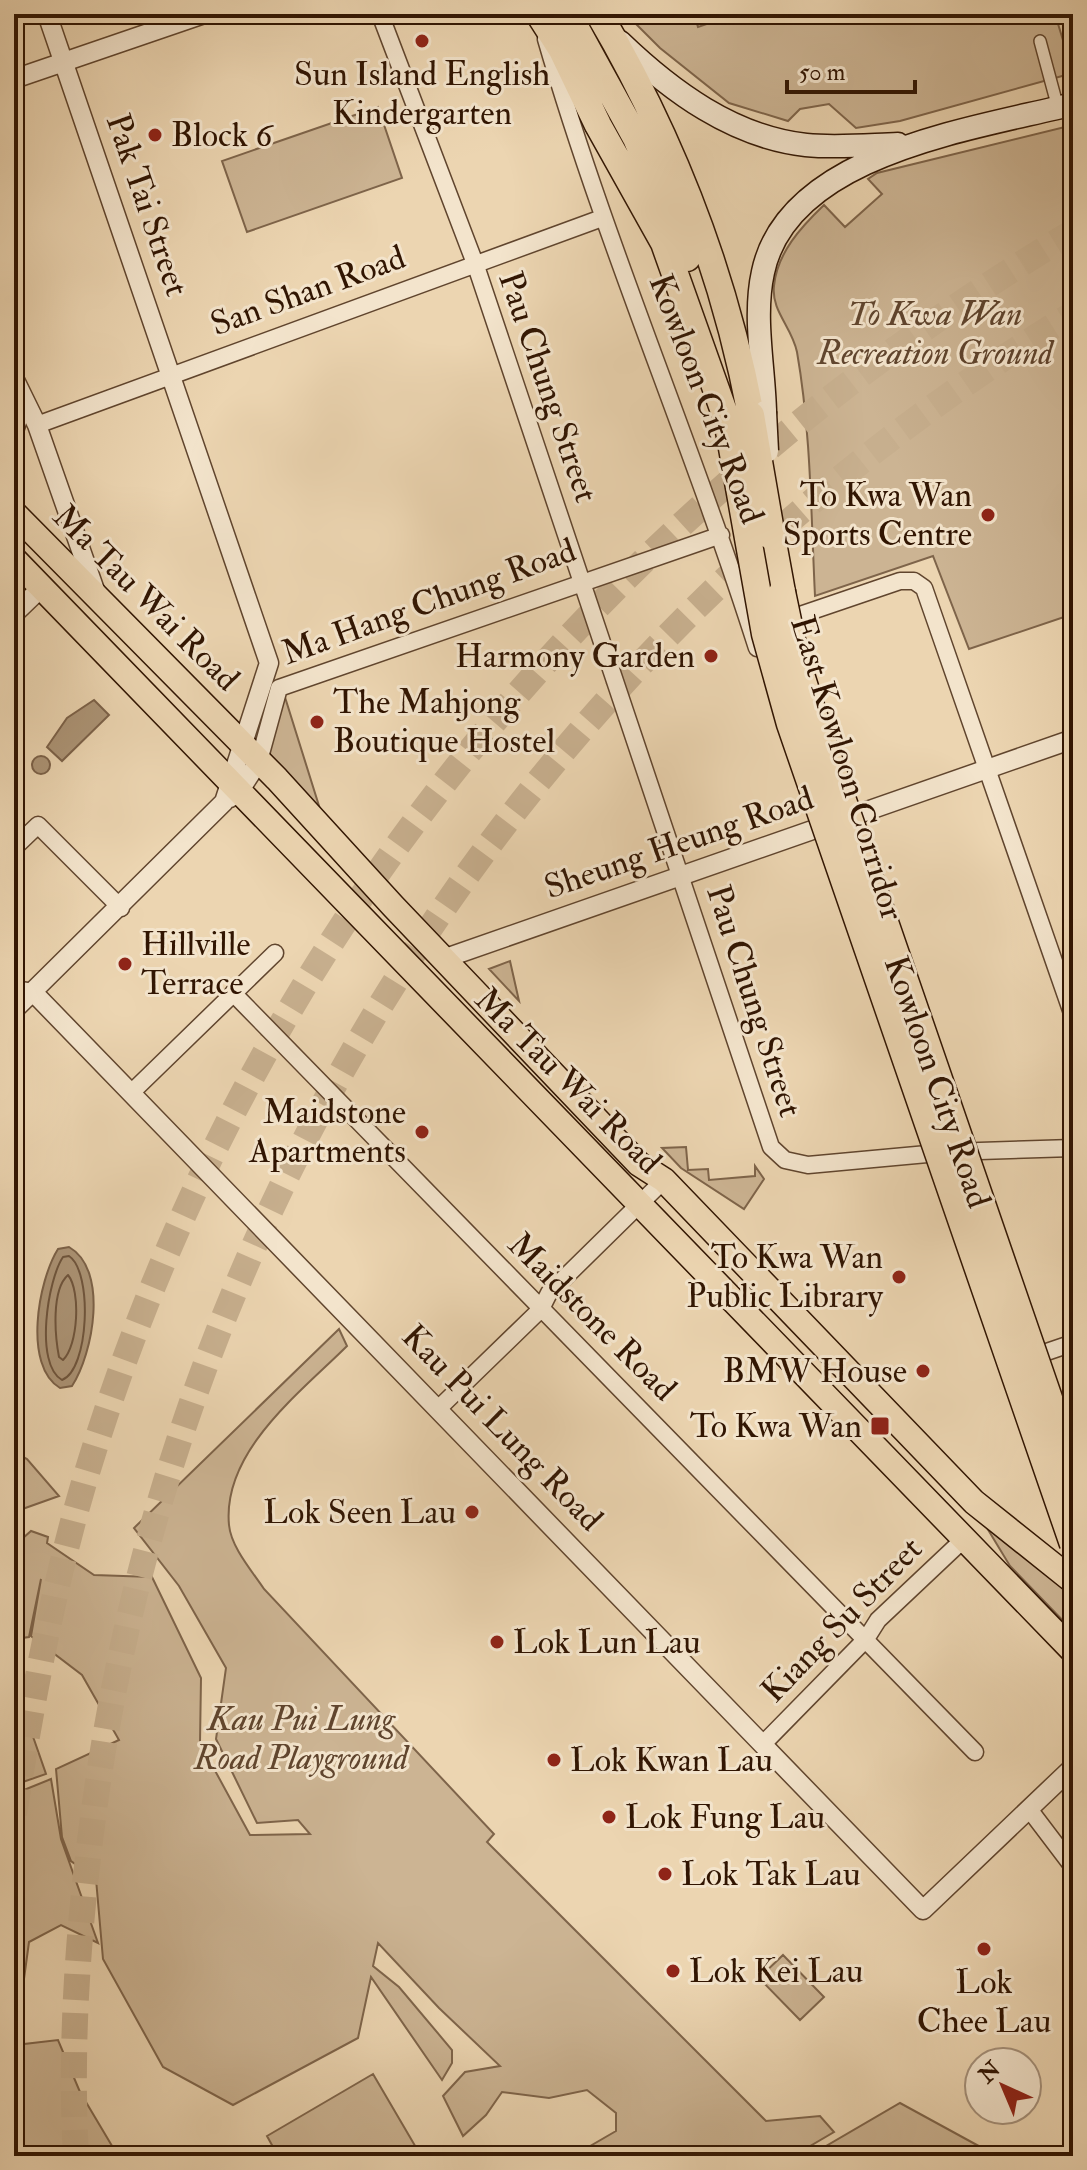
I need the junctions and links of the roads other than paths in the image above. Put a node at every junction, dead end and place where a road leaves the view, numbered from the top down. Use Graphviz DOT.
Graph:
graph roads {
  1 [pos="47,14"];
  2 [pos="204,14"];
  3 [pos="380,14"];
  4 [pos="539,14"];
  5 [pos="568,14"];
  6 [pos="604,23"];
  7 [pos="1040,41"];
  8 [pos="63,61"];
  9 [pos="14,79"];
  10 [pos="1065,106"];
  11 [pos="924,143"];
  12 [pos="602,218"];
  13 [pos="476,266"];
  14 [pos="172,376"];
  15 [pos="16,384"];
  16 [pos="748,416"];
  17 [pos="37,425"];
  18 [pos="14,434"];
  19 [pos="14,513"];
  20 [pos="721,535"];
  21 [pos="14,559"];
  22 [pos="581,580"];
  23 [pos="41,588"];
  24 [pos="97,596"];
  25 [pos="14,614"];
  26 [pos="269,663"];
  27 [pos="279,688"];
  28 [pos="1073,739"];
  29 [pos="252,754"];
  30 [pos="987,769"];
  31 [pos="232,791"];
  32 [pos="854,816"];
  33 [pos="814,830"];
  34 [pos="14,848"];
  35 [pos="681,876"];
  36 [pos="121,908"];
  37 [pos="275,953"];
  38 [pos="443,959"];
  39 [pos="23,990"];
  40 [pos="233,993"];
  41 [pos="14,1010"];
  42 [pos="1073,1016"];
  43 [pos="131,1093"];
  44 [pos="1073,1148"];
  45 [pos="970,1151"];
  46 [pos="926,1154"];
  47 [pos="664,1180"];
  48 [pos="641,1203"];
  49 [pos="541,1309"];
  50 [pos="1073,1343"];
  51 [pos="1040,1354"];
  52 [pos="1000,1367"];
  53 [pos="439,1408"];
  54 [pos="1073,1449"];
  55 [pos="1073,1468"];
  56 [pos="1073,1519"];
  57 [pos="965,1538"];
  58 [pos="1073,1544"];
  59 [pos="1073,1581"];
  60 [pos="866,1639"];
  61 [pos="1073,1651"];
  62 [pos="763,1744"];
  63 [pos="975,1752"];
  64 [pos="1073,1767"];
  65 [pos="1029,1809"];
  66 [pos="1073,1867"];
  1 -- 8 [label="street, Pak Tai Street"];
  2 -- 8 [label="street"];
  3 -- 13 [label="street, Pau Chung Street"];
  4 -- 12 [label="street, Kowloon City Road"];
  4 -- 16 [label="highway"];
  5 -- 16 [label="highway, East Kowloon Corridor"];
  6 -- 11 [label="main road"];
  6 -- 16 [label="highway, East Kowloon Corridor"];
  7 -- 10 [label="street"];
  8 -- 9 [label="street"];
  8 -- 14 [label="street, Pak Tai Street"];
  10 -- 11 [label="main road"];
  11 -- 16 [label="main road"];
  12 -- 13 [label="street, San Shan Road"];
  12 -- 20 [label="street, Kowloon City Road"];
  13 -- 14 [label="street, San Shan Road"];
  13 -- 22 [label="street, Pau Chung Street"];
  14 -- 17 [label="street, San Shan Road"];
  14 -- 26 [label="street, Pak Tai Street"];
  15 -- 17 [label="street"];
  15 -- 18 [label="street"];
  16 -- 55 [label="highway, East Kowloon Corridor, bridge"];
  16 -- 58 [label="highway, East Kowloon Corridor, bridge"];
  17 -- 24 [label="street"];
  19 -- 24 [label="main road, Ma Tau Wai Road"];
  20 -- 22 [label="street, Ma Hang Chung Road"];
  20 -- 33 [label="street, Kowloon City Road"];
  21 -- 23 [label="main road, Ma Tau Wai Road"];
  22 -- 27 [label="street, Ma Hang Chung Road"];
  22 -- 35 [label="street, Pau Chung Street"];
  23 -- 25 [label="street"];
  23 -- 31 [label="main road, Ma Tau Wai Road"];
  24 -- 29 [label="main road, Ma Tau Wai Road"];
  26 -- 27 [label="street, Pak Tai Street"];
  26 -- 29 [label="street, Ma Hang Chung Road"];
  27 -- 29 [label="street, Ma Hang Chung Road"];
  28 -- 30 [label="street, Sheung Heung Road"];
  29 -- 31 [label="street"];
  29 -- 38 [label="main road, Ma Tau Wai Road"];
  30 -- 32 [label="street, Sheung Heung Road"];
  30 -- 32 [label="street, Kowloon City Road"];
  30 -- 42 [label="street"];
  31 -- 36 [label="street"];
  31 -- 48 [label="main road, Ma Tau Wai Road"];
  32 -- 33 [label="street, Sheung Heung Road"];
  32 -- 45 [label="street, Kowloon City Road"];
  33 -- 35 [label="street, Sheung Heung Road"];
  33 -- 46 [label="street, Kowloon City Road"];
  34 -- 36 [label="street"];
  35 -- 38 [label="street, Sheung Heung Road"];
  35 -- 46 [label="street, Pau Chung Street"];
  36 -- 39 [label="street"];
  37 -- 40 [label="street"];
  38 -- 47 [label="main road, Ma Tau Wai Road"];
  39 -- 41 [label="street"];
  39 -- 43 [label="street, Kau Pui Lung Road"];
  40 -- 43 [label="street"];
  40 -- 49 [label="street, Maidstone Road"];
  43 -- 53 [label="street, Kau Pui Lung Road"];
  44 -- 45 [label="street"];
  45 -- 46 [label="street"];
  45 -- 51 [label="street, Kowloon City Road"];
  46 -- 52 [label="street, Kowloon City Road"];
  47 -- 48 [label="street"];
  47 -- 59 [label="main road, Ma Tau Wai Road"];
  48 -- 49 [label="street"];
  48 -- 57 [label="main road, Ma Tau Wai Road"];
  49 -- 53 [label="street"];
  49 -- 60 [label="street, Maidstone Road"];
  50 -- 51 [label="street"];
  51 -- 52 [label="street"];
  51 -- 54 [label="street, Kowloon City Road"];
  52 -- 56 [label="street, Kowloon City Road"];
  53 -- 62 [label="street, Kau Pui Lung Road"];
  57 -- 60 [label="street, Kiang Su Street"];
  57 -- 61 [label="main road, Ma Tau Wai Road"];
  60 -- 62 [label="street, Kiang Su Street"];
  60 -- 63 [label="street, Maidstone Road"];
  62 -- 65 [label="street, Kau Pui Lung Road"];
  64 -- 65 [label="street"];
  65 -- 66 [label="street"];
}
